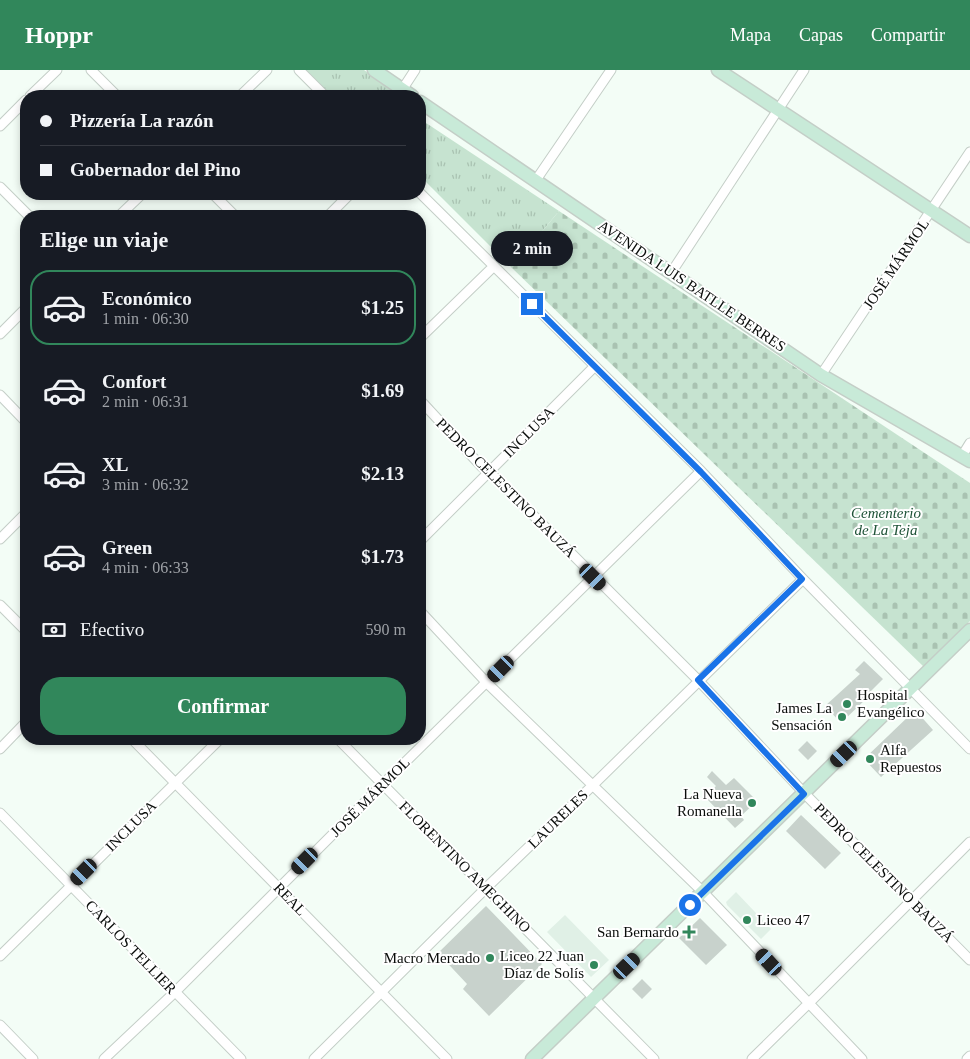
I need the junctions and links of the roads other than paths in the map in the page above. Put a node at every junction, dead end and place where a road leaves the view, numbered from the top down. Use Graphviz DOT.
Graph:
graph roads {
  1 [pos="57,70"];
  2 [pos="91,70"];
  3 [pos="267,70"];
  4 [pos="298,70"];
  5 [pos="374,70"];
  6 [pos="416,70"];
  7 [pos="612,70"];
  8 [pos="718,70"];
  9 [pos="804,70"];
  10 [pos="36,90"];
  11 [pos="111,90"];
  12 [pos="246,90"];
  13 [pos="319,90"];
  14 [pos="399,90"];
  15 [pos="406,90"];
  16 [pos="20,106"];
  17 [pos="426,106"];
  18 [pos="778,110"];
  19 [pos="0,126"];
  20 [pos="970,152"];
  21 [pos="536,180"];
  22 [pos="0,187"];
  23 [pos="426,199"];
  24 [pos="136,200"];
  25 [pos="219,200"];
  26 [pos="344,200"];
  27 [pos="23,210"];
  28 [pos="125,210"];
  29 [pos="229,210"];
  30 [pos="334,210"];
  31 [pos="932,210"];
  32 [pos="970,236"];
  33 [pos="493,267"];
  34 [pos="671,273"];
  35 [pos="20,314"];
  36 [pos="426,332"];
  37 [pos="0,334"];
  38 [pos="596,366"];
  39 [pos="821,375"];
  40 [pos="0,395"];
  41 [pos="426,406"];
  42 [pos="20,416"];
  43 [pos="970,443"];
  44 [pos="966,458"];
  45 [pos="488,472"];
  46 [pos="701,472"];
  47 [pos="20,519"];
  48 [pos="426,535"];
  49 [pos="0,539"];
  50 [pos="593,577"];
  51 [pos="802,579"];
  52 [pos="0,604"];
  53 [pos="426,617"];
  54 [pos="20,625"];
  55 [pos="970,630"];
  56 [pos="698,680"];
  57 [pos="487,683"];
  58 [pos="911,688"];
  59 [pos="20,728"];
  60 [pos="426,742"];
  61 [pos="138,745"];
  62 [pos="214,745"];
  63 [pos="344,745"];
  64 [pos="423,745"];
  65 [pos="0,749"];
  66 [pos="970,750"];
  67 [pos="175,783"];
  68 [pos="383,784"];
  69 [pos="592,786"];
  70 [pos="804,794"];
  71 [pos="0,814"];
  72 [pos="970,842"];
  73 [pos="72,885"];
  74 [pos="279,887"];
  75 [pos="486,888"];
  76 [pos="703,892"];
  77 [pos="912,900"];
  78 [pos="0,956"];
  79 [pos="970,960"];
  80 [pos="382,992"];
  81 [pos="174,993"];
  82 [pos="594,998"];
  83 [pos="808,1004"];
  84 [pos="0,1025"];
  85 [pos="970,1056"];
  86 [pos="33,1059"];
  87 [pos="104,1059"];
  88 [pos="241,1059"];
  89 [pos="314,1059"];
  90 [pos="447,1059"];
  91 [pos="532,1059"];
  92 [pos="654,1059"];
  93 [pos="752,1059"];
  94 [pos="862,1059"];
  95 [pos="967,1059"];
  1 -- 10 [label="street"];
  2 -- 11 [label="street"];
  3 -- 12 [label="street"];
  4 -- 13 [label="street"];
  5 -- 14 [label="main road"];
  6 -- 15 [label="street"];
  7 -- 21 [label="street"];
  8 -- 18 [label="main road"];
  9 -- 18 [label="street"];
  16 -- 19 [label="street"];
  17 -- 21 [label="main road, AVENIDA LUIS BATLLE BERRES"];
  18 -- 31 [label="main road"];
  18 -- 34 [label="street"];
  20 -- 31 [label="street, JOSÉ MÁRMOL"];
  21 -- 34 [label="main road, AVENIDA LUIS BATLLE BERRES"];
  22 -- 27 [label="street"];
  23 -- 33 [label="street"];
  24 -- 28 [label="street"];
  25 -- 29 [label="street"];
  26 -- 30 [label="street"];
  31 -- 32 [label="main road"];
  31 -- 39 [label="street, JOSÉ MÁRMOL"];
  33 -- 36 [label="street"];
  33 -- 38 [label="street"];
  34 -- 39 [label="main road, AVENIDA LUIS BATLLE BERRES"];
  35 -- 37 [label="street"];
  38 -- 45 [label="street, INCLUSA"];
  38 -- 46 [label="street"];
  39 -- 44 [label="main road, AVENIDA LUIS BATLLE BERRES"];
  40 -- 42 [label="street"];
  41 -- 45 [label="street, PEDRO CELESTINO BAUZÁ"];
  43 -- 44 [label="street"];
  45 -- 48 [label="street, INCLUSA"];
  45 -- 50 [label="street, PEDRO CELESTINO BAUZÁ"];
  46 -- 50 [label="street, JOSÉ MÁRMOL"];
  46 -- 51 [label="street"];
  47 -- 49 [label="street"];
  50 -- 56 [label="street, PEDRO CELESTINO BAUZÁ"];
  50 -- 57 [label="street, JOSÉ MÁRMOL"];
  51 -- 56 [label="street, LAURELES"];
  51 -- 58 [label="street"];
  52 -- 54 [label="street"];
  53 -- 57 [label="street"];
  55 -- 58 [label="main road"];
  56 -- 69 [label="street, LAURELES"];
  56 -- 70 [label="street, PEDRO CELESTINO BAUZÁ"];
  57 -- 60 [label="street, JOSÉ MÁRMOL"];
  57 -- 69 [label="street"];
  58 -- 66 [label="street"];
  58 -- 70 [label="main road"];
  59 -- 65 [label="street"];
  61 -- 67 [label="street, REAL"];
  62 -- 67 [label="street, INCLUSA"];
  63 -- 68 [label="street, FLORENTINO AMEGHINO"];
  64 -- 68 [label="street, JOSÉ MÁRMOL"];
  67 -- 73 [label="street, INCLUSA"];
  67 -- 74 [label="street, REAL"];
  68 -- 74 [label="street, JOSÉ MÁRMOL"];
  68 -- 75 [label="street, FLORENTINO AMEGHINO"];
  69 -- 75 [label="street, LAURELES"];
  69 -- 76 [label="street"];
  70 -- 76 [label="main road"];
  70 -- 77 [label="street, PEDRO CELESTINO BAUZÁ"];
  71 -- 73 [label="street, CARLOS TELLIER"];
  72 -- 77 [label="street"];
  73 -- 78 [label="street, INCLUSA"];
  73 -- 81 [label="street, CARLOS TELLIER"];
  74 -- 80 [label="street, REAL"];
  74 -- 81 [label="street, JOSÉ MÁRMOL"];
  75 -- 80 [label="street, LAURELES"];
  75 -- 82 [label="street, FLORENTINO AMEGHINO"];
  76 -- 82 [label="main road"];
  76 -- 83 [label="street"];
  77 -- 79 [label="street, PEDRO CELESTINO BAUZÁ"];
  77 -- 83 [label="street"];
  80 -- 89 [label="street, LAURELES"];
  80 -- 90 [label="street, REAL"];
  81 -- 87 [label="street, JOSÉ MÁRMOL"];
  81 -- 88 [label="street, CARLOS TELLIER"];
  82 -- 91 [label="main road"];
  82 -- 92 [label="street, FLORENTINO AMEGHINO"];
  83 -- 93 [label="street"];
  83 -- 94 [label="street"];
  84 -- 86 [label="street"];
  85 -- 95 [label="street"];
}
